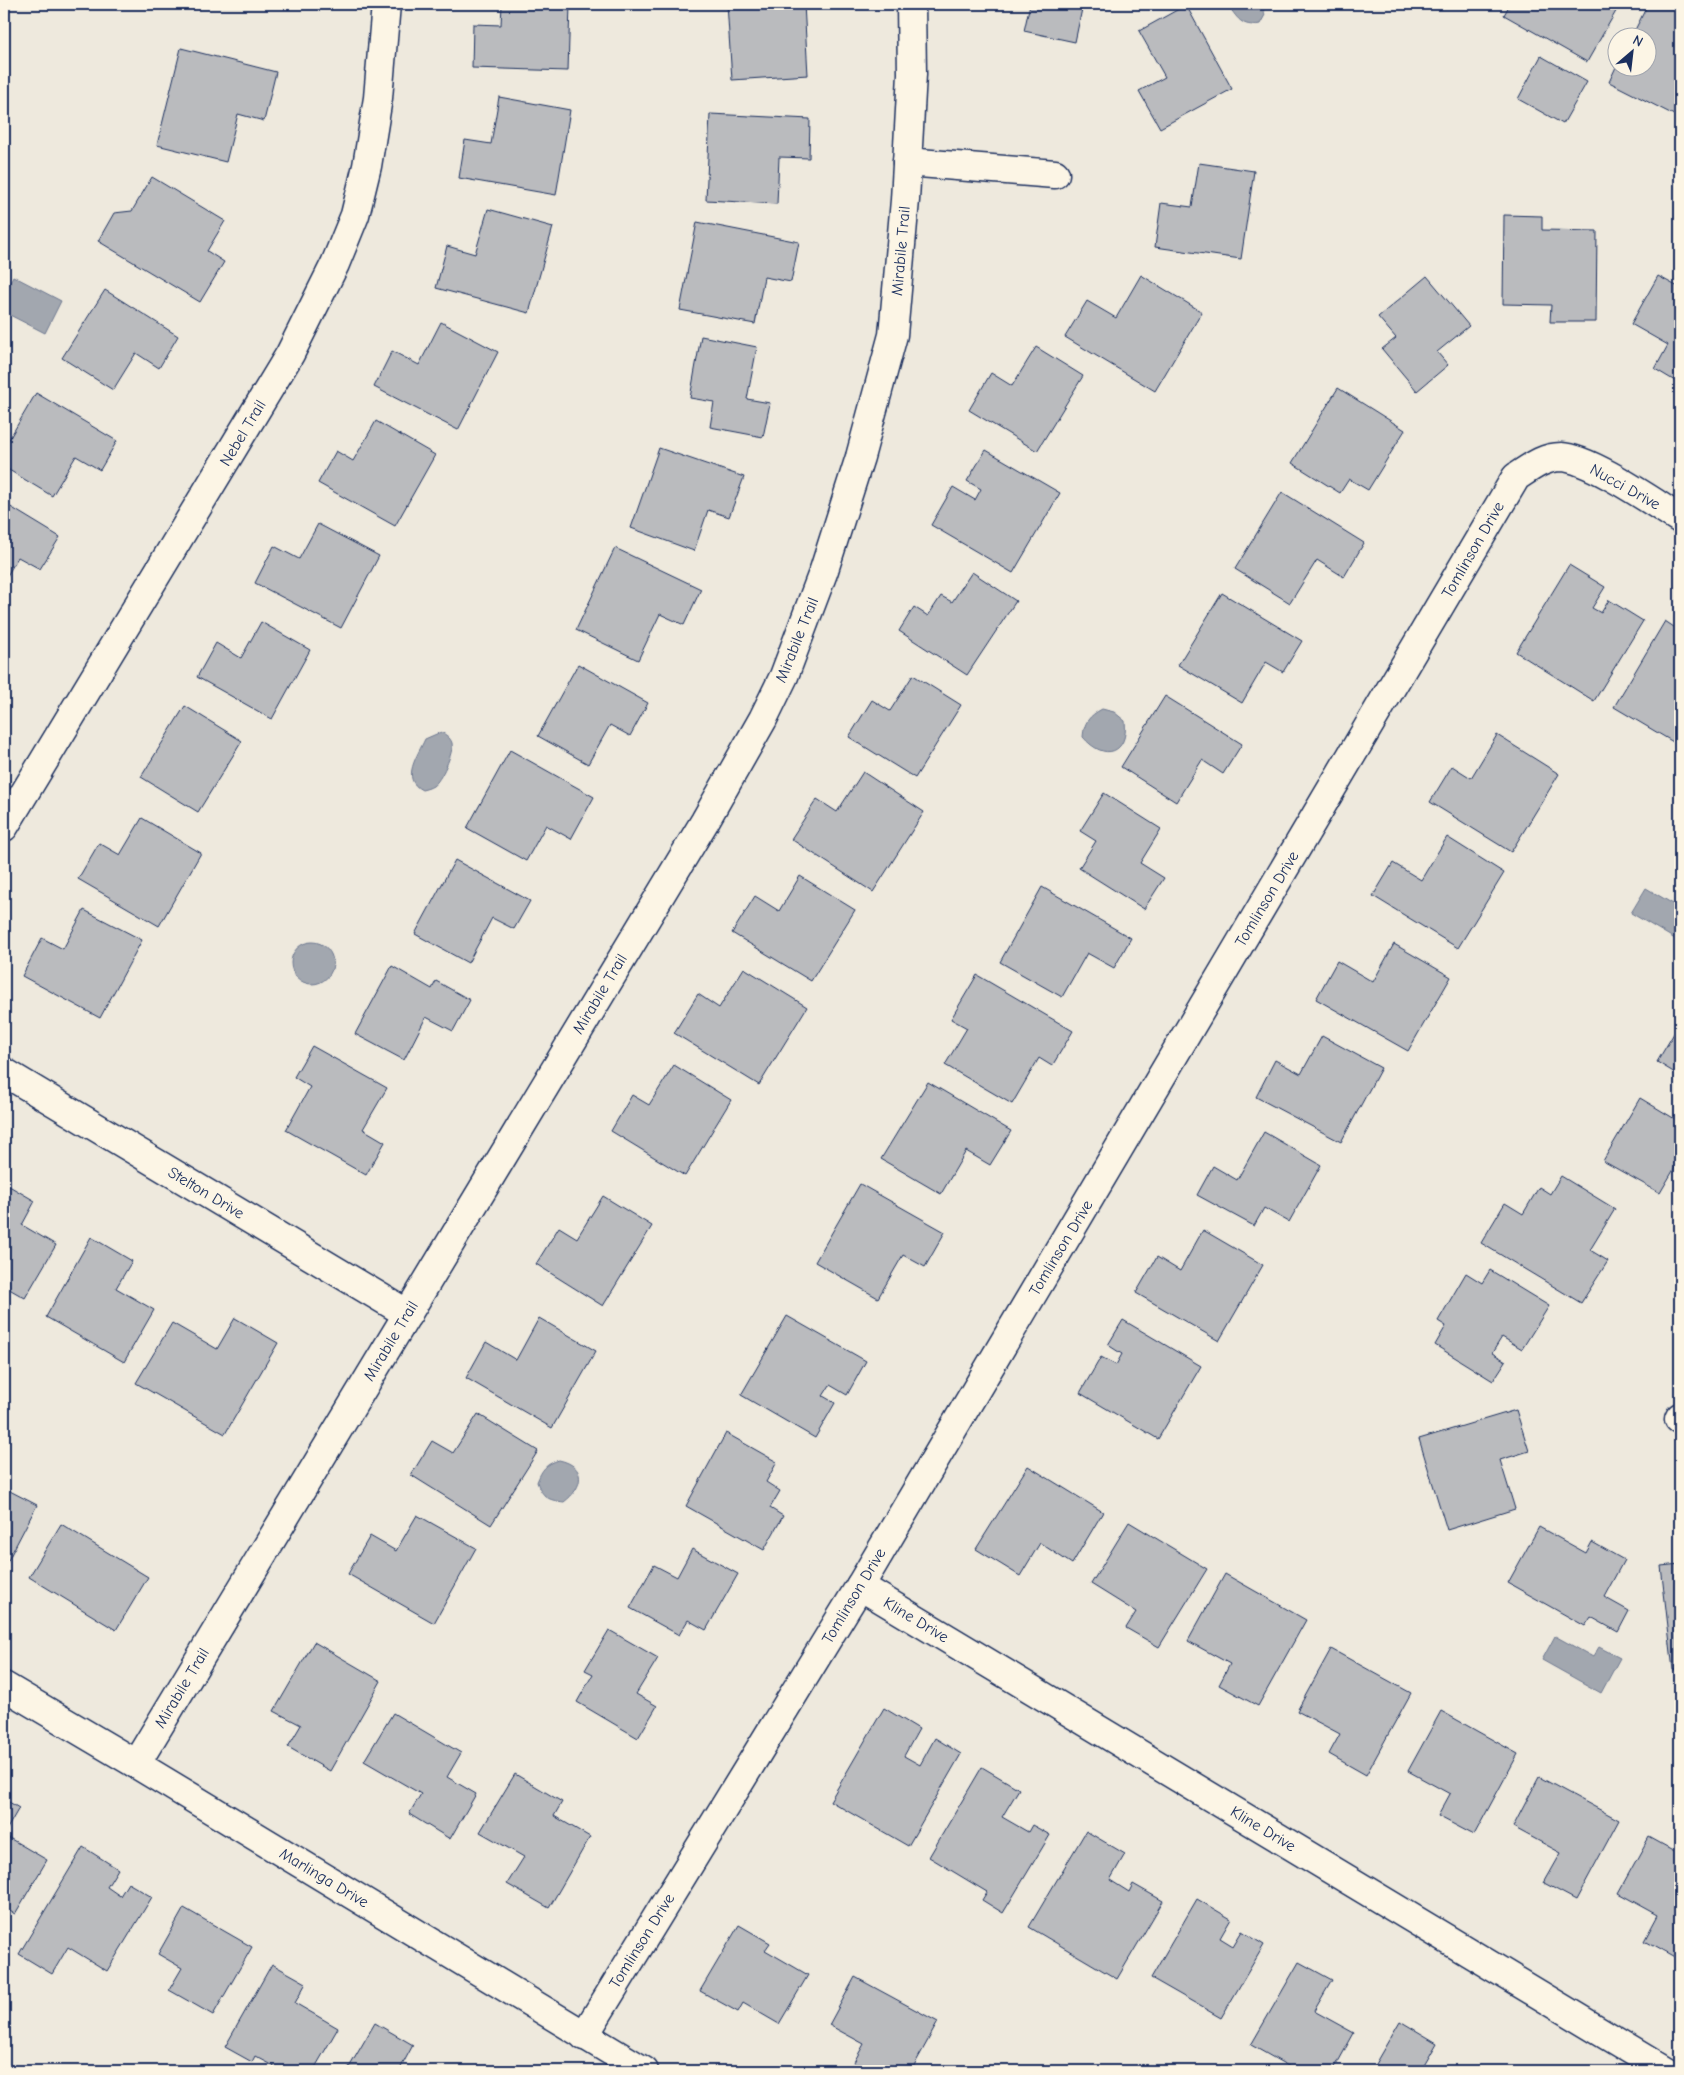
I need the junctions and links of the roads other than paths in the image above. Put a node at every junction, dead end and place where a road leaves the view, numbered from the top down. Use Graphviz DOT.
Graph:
graph roads {
  1 [pos="386,4"];
  2 [pos="911,4"];
  3 [pos="907,162"];
  4 [pos="1055,174"];
  5 [pos="1538,462"];
  6 [pos="1680,519"];
  7 [pos="4,827"];
  8 [pos="4,1072"];
  9 [pos="408,1314"];
  10 [pos="860,1586"];
  11 [pos="4,1686"];
  12 [pos="136,1764"];
  13 [pos="584,2036"];
  14 [pos="644,2071"];
  15 [pos="1666,2071"];
  1 -- 7 [label="street, Nebel Trail"];
  2 -- 3 [label="street, Mirabile Trail"];
  3 -- 4 [label="street"];
  3 -- 9 [label="street, Mirabile Trail"];
  5 -- 6 [label="street, Nucci Drive"];
  5 -- 10 [label="street, Tomlinson Drive"];
  8 -- 9 [label="street, Stelton Drive"];
  9 -- 12 [label="street, Mirabile Trail"];
  10 -- 13 [label="street, Tomlinson Drive"];
  10 -- 15 [label="street, Kline Drive"];
  11 -- 12 [label="street, Marlinga Drive"];
  12 -- 13 [label="street, Marlinga Drive"];
  13 -- 14 [label="street, Marlinga Drive"];
}
